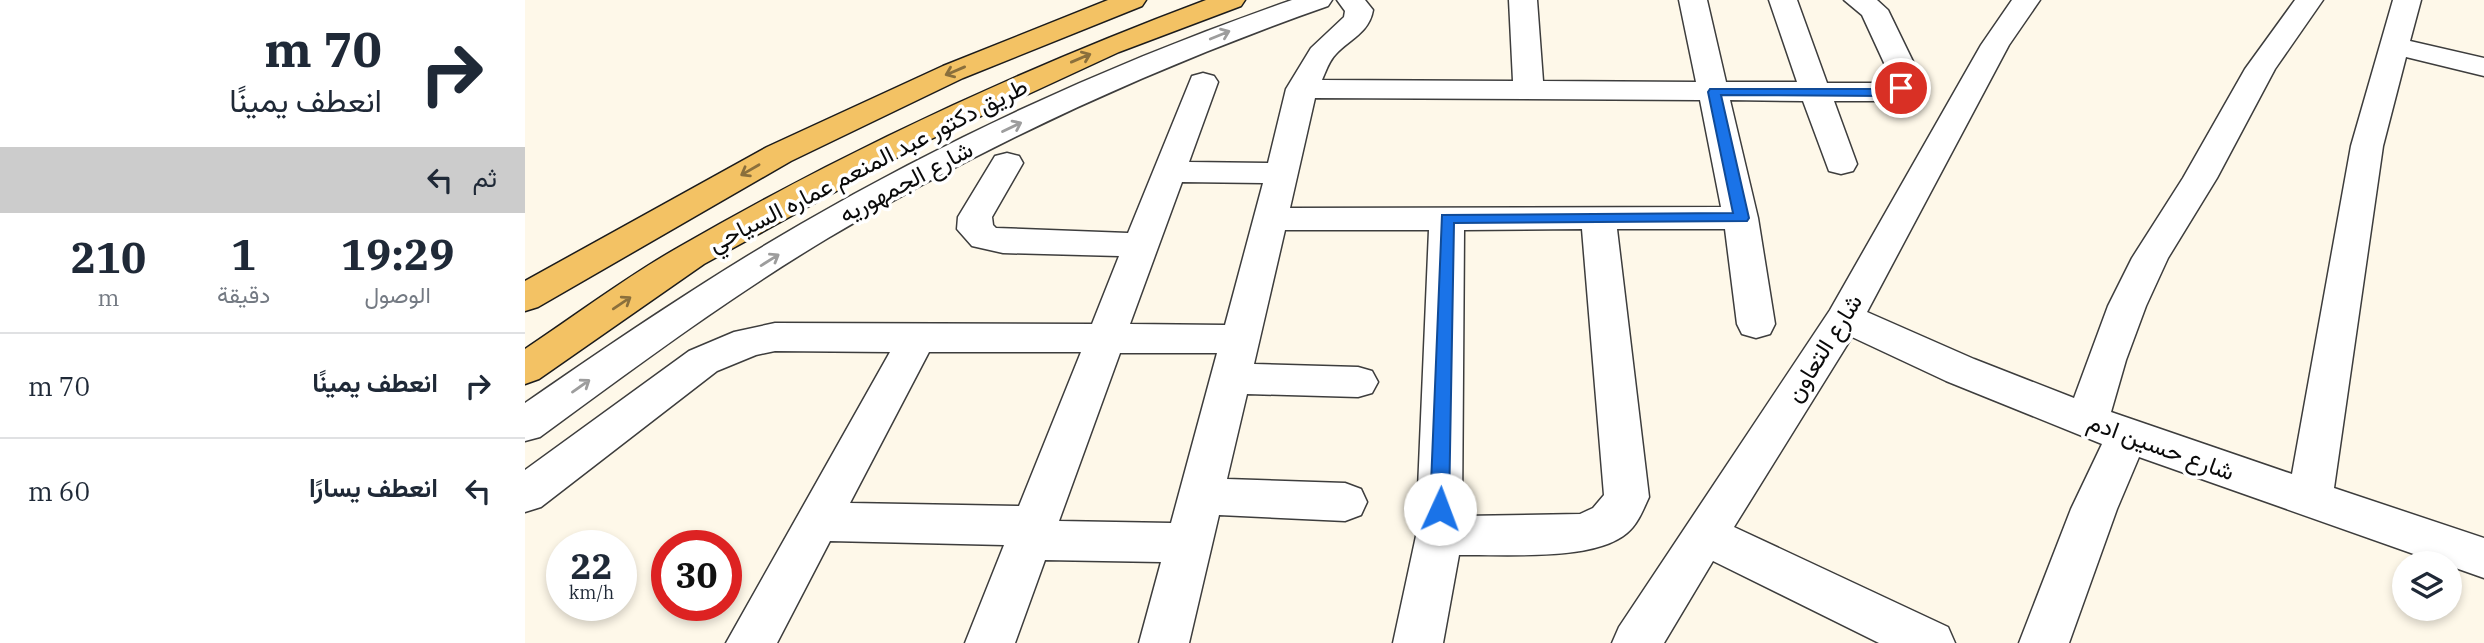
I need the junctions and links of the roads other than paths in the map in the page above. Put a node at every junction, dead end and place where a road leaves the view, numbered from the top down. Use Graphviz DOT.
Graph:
graph roads {
  1 [pos="1132,0"];
  2 [pos="1231,0"];
  3 [pos="1317,0"];
  4 [pos="1523,0"];
  5 [pos="1693,0"];
  6 [pos="1783,0"];
  7 [pos="1859,0"];
  8 [pos="1993,0"];
  9 [pos="2026,0"];
  10 [pos="2309,0"];
  11 [pos="2407,0"];
  12 [pos="1350,14"];
  13 [pos="1995,45"];
  14 [pos="2396,46"];
  15 [pos="2484,67"];
  16 [pos="1203,82"];
  17 [pos="1301,89"];
  18 [pos="1529,91"];
  19 [pos="1714,92"];
  20 [pos="1815,92"];
  21 [pos="1007,163"];
  22 [pos="1842,164"];
  23 [pos="1169,172"];
  24 [pos="1282,173"];
  25 [pos="1447,218"];
  26 [pos="1598,218"];
  27 [pos="1741,218"];
  28 [pos="1270,219"];
  29 [pos="1141,245"];
  30 [pos="525,298"];
  31 [pos="1845,318"];
  32 [pos="1756,324"];
  33 [pos="917,338"];
  34 [pos="1240,339"];
  35 [pos="1105,340"];
  36 [pos="525,369"];
  37 [pos="1230,378"];
  38 [pos="1359,382"];
  39 [pos="525,425"];
  40 [pos="2107,429"];
  41 [pos="525,494"];
  42 [pos="1201,496"];
  43 [pos="2310,500"];
  44 [pos="1345,502"];
  45 [pos="817,522"];
  46 [pos="1032,533"];
  47 [pos="1704,535"];
  48 [pos="1439,536"];
  49 [pos="1189,542"];
  50 [pos="2484,558"];
  51 [pos="751,643"];
  52 [pos="990,643"];
  53 [pos="1164,643"];
  54 [pos="1418,643"];
  55 [pos="1637,643"];
  56 [pos="1930,643"];
  57 [pos="2044,643"];
  1 -- 30 [label="main road, طريق دكتور عبد المنعم عماره السياحي, one-way"];
  36 -- 2 [label="main road, طريق دكتور عبد المنعم عماره السياحي, one-way"];
  3 -- 12 [label="street"];
  39 -- 3 [label="street, شارع الجمهوريه, one-way"];
  4 -- 18 [label="street"];
  5 -- 19 [label="street"];
  6 -- 20 [label="street"];
  7 -- 20 [label="street"];
  8 -- 13 [label="street"];
  9 -- 13 [label="street, شارع التعاون"];
  10 -- 40 [label="street"];
  11 -- 14 [label="street"];
  12 -- 17 [label="street"];
  13 -- 31 [label="street, شارع التعاون"];
  14 -- 15 [label="street"];
  14 -- 43 [label="street"];
  16 -- 23 [label="street"];
  17 -- 18 [label="street"];
  17 -- 24 [label="street"];
  18 -- 19 [label="street"];
  19 -- 20 [label="street"];
  19 -- 27 [label="street"];
  20 -- 22 [label="street"];
  21 -- 29 [label="street"];
  23 -- 24 [label="street"];
  23 -- 29 [label="street"];
  24 -- 28 [label="street"];
  25 -- 26 [label="street"];
  25 -- 28 [label="street"];
  25 -- 48 [label="street"];
  26 -- 27 [label="street"];
  26 -- 48 [label="street"];
  27 -- 32 [label="street"];
  28 -- 34 [label="street"];
  29 -- 35 [label="street"];
  31 -- 40 [label="street, شارع حسين ادم"];
  31 -- 47 [label="street, شارع التعاون"];
  33 -- 35 [label="street"];
  33 -- 41 [label="street"];
  33 -- 45 [label="street"];
  34 -- 35 [label="street"];
  34 -- 37 [label="street"];
  35 -- 46 [label="street"];
  37 -- 38 [label="street"];
  37 -- 42 [label="street"];
  40 -- 43 [label="street, شارع حسين ادم"];
  40 -- 57 [label="street"];
  42 -- 44 [label="street"];
  42 -- 49 [label="street"];
  43 -- 50 [label="street, شارع حسين ادم"];
  45 -- 46 [label="street"];
  45 -- 51 [label="street"];
  46 -- 49 [label="street"];
  46 -- 52 [label="street"];
  47 -- 55 [label="street, شارع التعاون"];
  47 -- 56 [label="street"];
  48 -- 54 [label="street"];
  49 -- 53 [label="street"];
}
